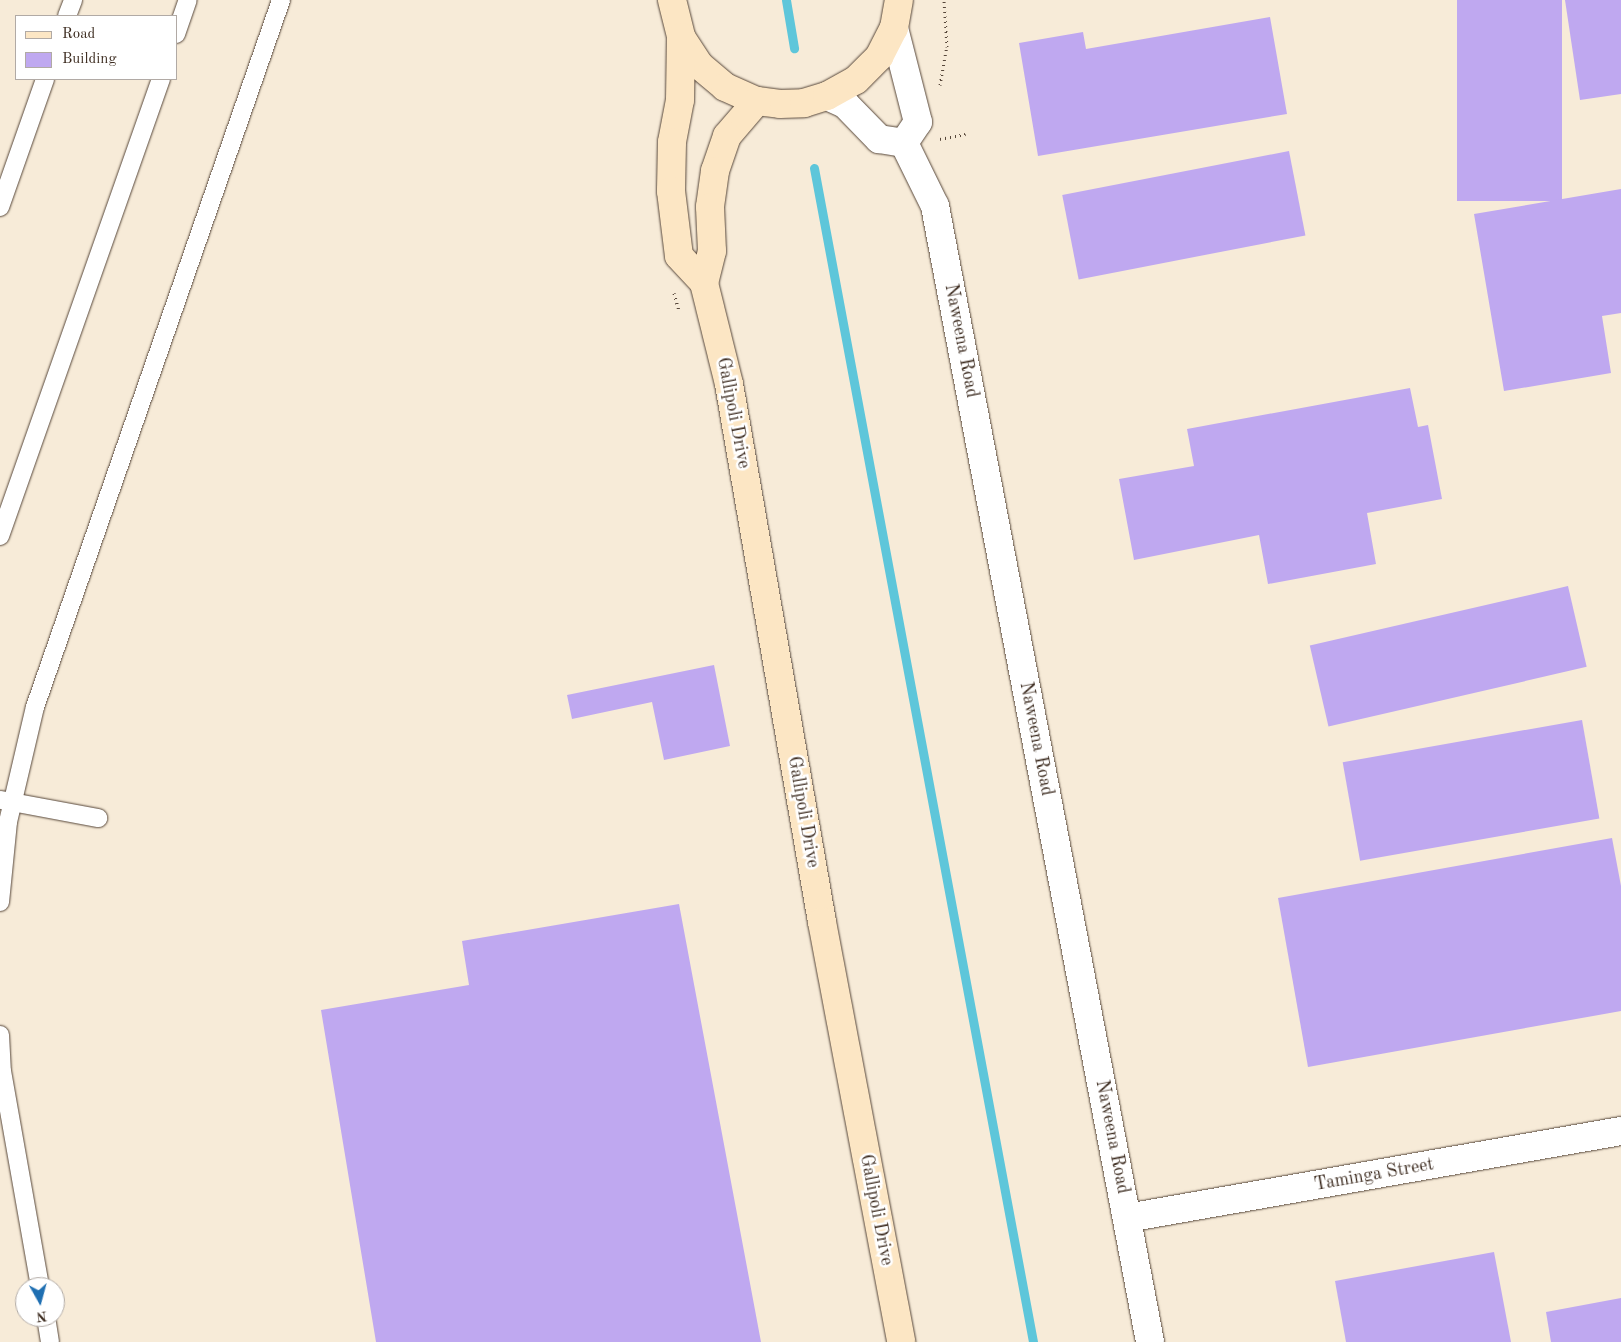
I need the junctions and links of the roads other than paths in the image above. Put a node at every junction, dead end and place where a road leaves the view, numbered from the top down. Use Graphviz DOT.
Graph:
graph roads {
  1 [pos="72,0"];
  2 [pos="188,0"];
  3 [pos="281,0"];
  4 [pos="672,0"];
  5 [pos="901,10"];
  6 [pos="67,15"];
  7 [pos="178,28"];
  8 [pos="681,37"];
  9 [pos="45,80"];
  10 [pos="161,80"];
  11 [pos="827,96"];
  12 [pos="757,101"];
  13 [pos="904,142"];
  14 [pos="0,207"];
  15 [pos="704,283"];
  16 [pos="0,536"];
  17 [pos="6,801"];
  18 [pos="98,818"];
  19 [pos="0,902"];
  20 [pos="0,1035"];
  21 [pos="1621,1131"];
  22 [pos="1127,1218"];
  23 [pos="38,1277"];
  24 [pos="48,1327"];
  25 [pos="50,1342"];
  26 [pos="901,1342"];
  27 [pos="1150,1342"];
  1 -- 6 [label="lane"];
  2 -- 7 [label="lane"];
  3 -- 17 [label="lane"];
  4 -- 8 [label="street"];
  5 -- 11 [label="street"];
  5 -- 13 [label="street"];
  8 -- 12 [label="street"];
  8 -- 15 [label="street, Gallipoli Drive"];
  9 -- 14 [label="lane"];
  10 -- 16 [label="lane"];
  11 -- 12 [label="street"];
  11 -- 13 [label="street"];
  12 -- 15 [label="street, Gallipoli Drive"];
  13 -- 22 [label="street, Naweena Road"];
  15 -- 26 [label="street, Gallipoli Drive"];
  17 -- 18 [label="lane"];
  17 -- 19 [label="lane"];
  20 -- 23 [label="lane"];
  21 -- 22 [label="street, Taminga Street"];
  22 -- 27 [label="street, Naweena Road"];
  24 -- 25 [label="lane"];
}
